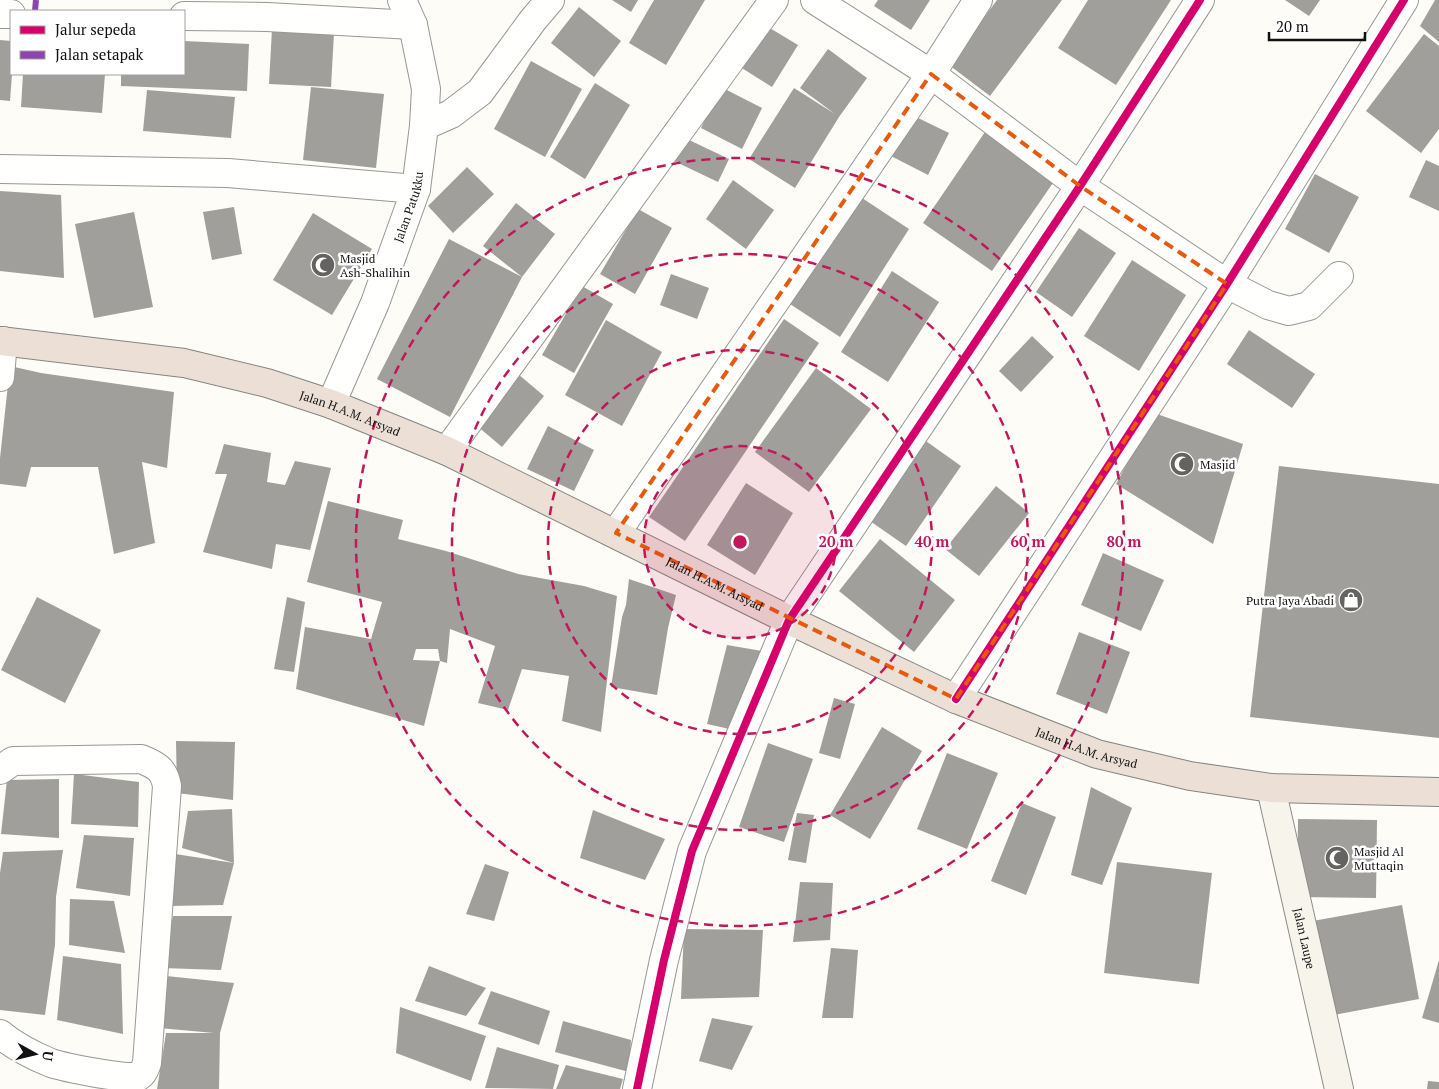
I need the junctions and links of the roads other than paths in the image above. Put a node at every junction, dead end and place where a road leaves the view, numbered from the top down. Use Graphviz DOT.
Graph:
graph roads {
  1 [pos="402,0"];
  2 [pos="550,0"];
  3 [pos="774,0"];
  4 [pos="815,0"];
  5 [pos="978,0"];
  6 [pos="1200,0"];
  7 [pos="1404,0"];
  8 [pos="185,16"];
  9 [pos="413,25"];
  10 [pos="931,74"];
  11 [pos="424,126"];
  12 [pos="0,169"];
  13 [pos="1080,186"];
  14 [pos="416,189"];
  15 [pos="1339,276"];
  16 [pos="1227,284"];
  17 [pos="2,341"];
  18 [pos="0,377"];
  19 [pos="331,404"];
  20 [pos="447,450"];
  21 [pos="616,534"];
  22 [pos="789,620"];
  23 [pos="956,698"];
  24 [pos="0,770"];
  25 [pos="1271,788"];
  26 [pos="1439,792"];
  27 [pos="0,1034"];
  28 [pos="637,1089"];
  29 [pos="1339,1089"];
  1 -- 9 [label="street, Jalan Patukku"];
  2 -- 11 [label="street"];
  3 -- 20 [label="street"];
  4 -- 10 [label="street"];
  5 -- 10 [label="street"];
  6 -- 13 [label="street"];
  7 -- 16 [label="street"];
  8 -- 9 [label="street"];
  9 -- 11 [label="street, Jalan Patukku"];
  10 -- 13 [label="street"];
  10 -- 21 [label="street"];
  11 -- 14 [label="street, Jalan Patukku"];
  12 -- 14 [label="street"];
  13 -- 16 [label="street"];
  13 -- 22 [label="street"];
  14 -- 19 [label="street, Jalan Patukku"];
  15 -- 16 [label="street"];
  16 -- 23 [label="street"];
  17 -- 18 [label="street"];
  17 -- 19 [label="highway, Jalan H.A.M. Arsyad"];
  19 -- 20 [label="highway, Jalan H.A.M. Arsyad"];
  20 -- 21 [label="highway, Jalan H.A.M. Arsyad"];
  21 -- 22 [label="highway, Jalan H.A.M. Arsyad"];
  22 -- 23 [label="highway, Jalan H.A.M. Arsyad"];
  22 -- 28 [label="street"];
  23 -- 25 [label="highway, Jalan H.A.M. Arsyad"];
  24 -- 27 [label="street"];
  25 -- 26 [label="highway, Jalan H.A.M. Arsyad"];
  25 -- 29 [label="street, Jalan Laupe"];
}
